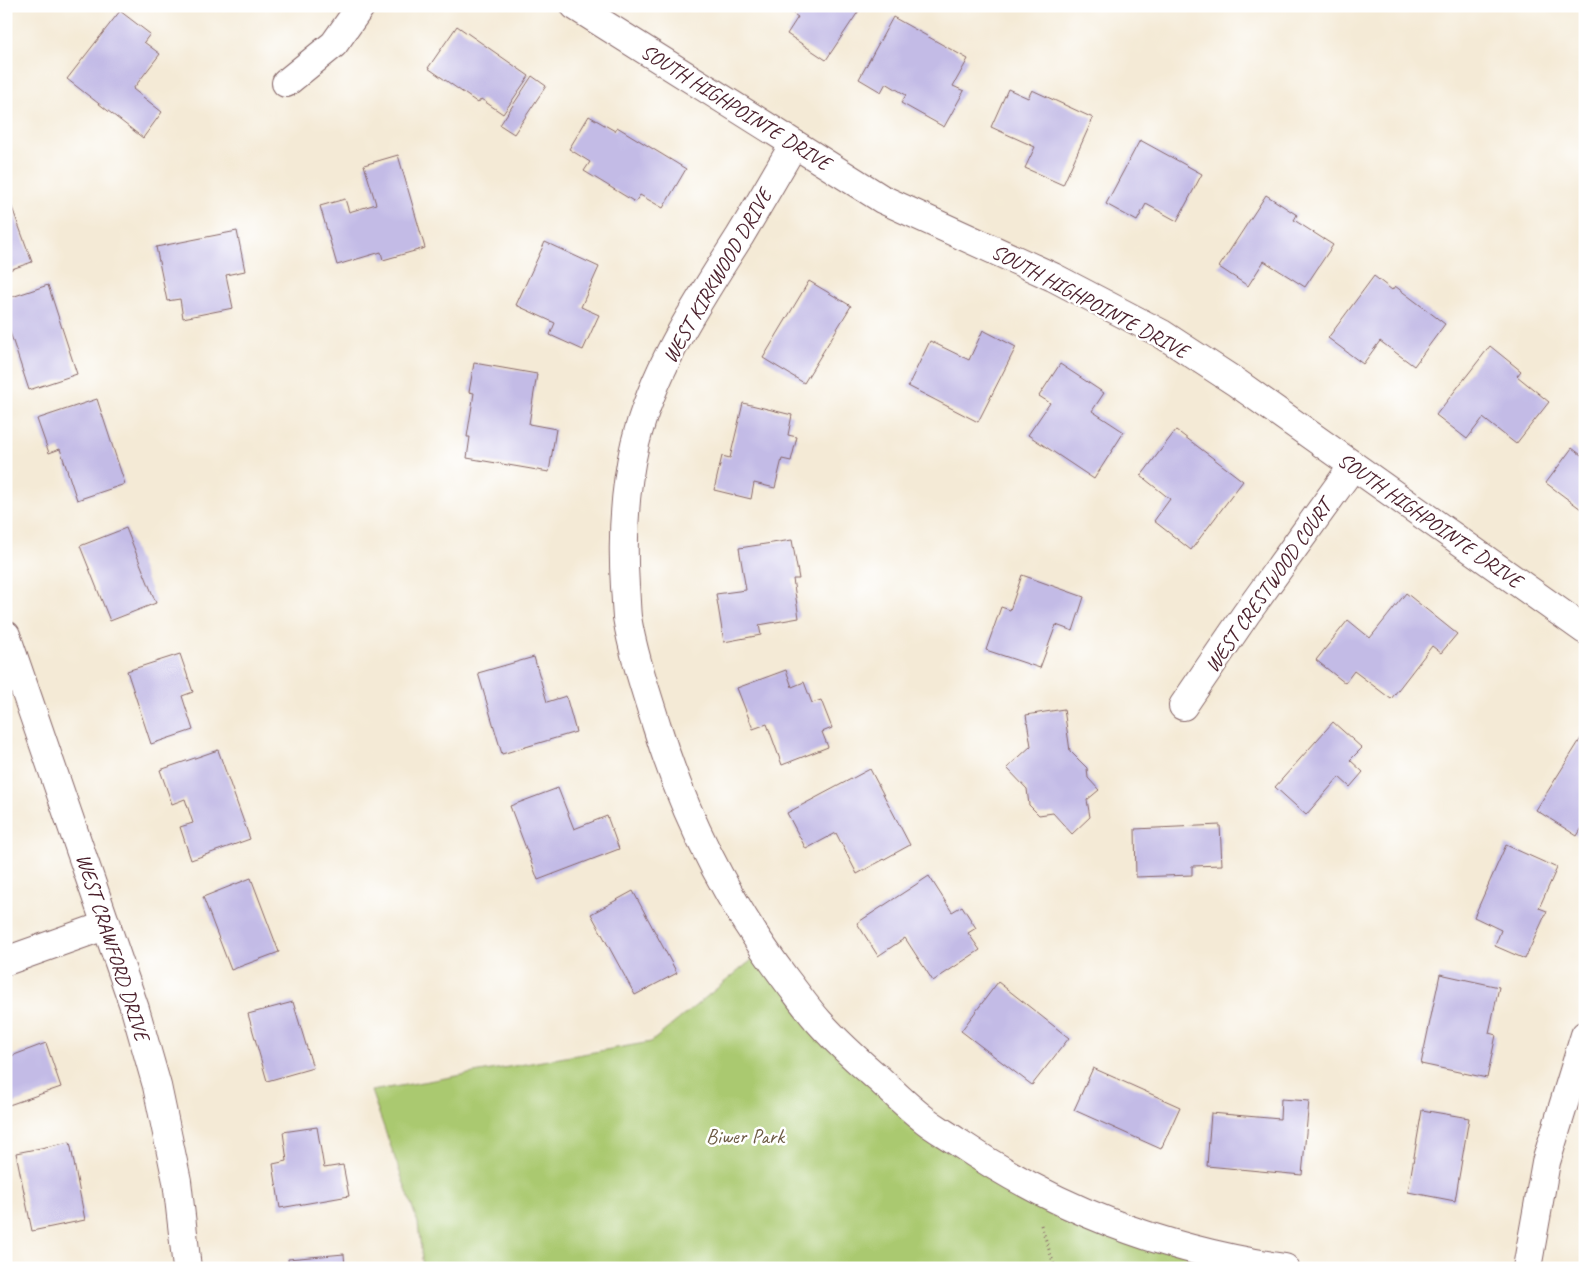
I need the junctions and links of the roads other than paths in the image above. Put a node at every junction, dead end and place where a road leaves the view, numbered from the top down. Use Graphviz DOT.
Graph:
graph roads {
  1 [pos="361,6"];
  2 [pos="575,6"];
  3 [pos="286,83"];
  4 [pos="794,144"];
  5 [pos="1353,466"];
  6 [pos="1585,630"];
  7 [pos="6,635"];
  8 [pos="1183,706"];
  9 [pos="107,925"];
  10 [pos="6,961"];
  11 [pos="1585,1035"];
  12 [pos="187,1268"];
  13 [pos="1285,1268"];
  14 [pos="1527,1268"];
  1 -- 3 [label="street"];
  2 -- 4 [label="street, SOUTH HIGHPOINTE DRIVE"];
  4 -- 5 [label="street, SOUTH HIGHPOINTE DRIVE"];
  4 -- 13 [label="street, WEST KIRKWOOD DRIVE"];
  5 -- 6 [label="street, SOUTH HIGHPOINTE DRIVE"];
  5 -- 8 [label="street, WEST CRESTWOOD COURT"];
  7 -- 9 [label="street, WEST CRAWFORD DRIVE"];
  9 -- 10 [label="street"];
  9 -- 12 [label="street, WEST CRAWFORD DRIVE"];
  11 -- 14 [label="street"];
}
